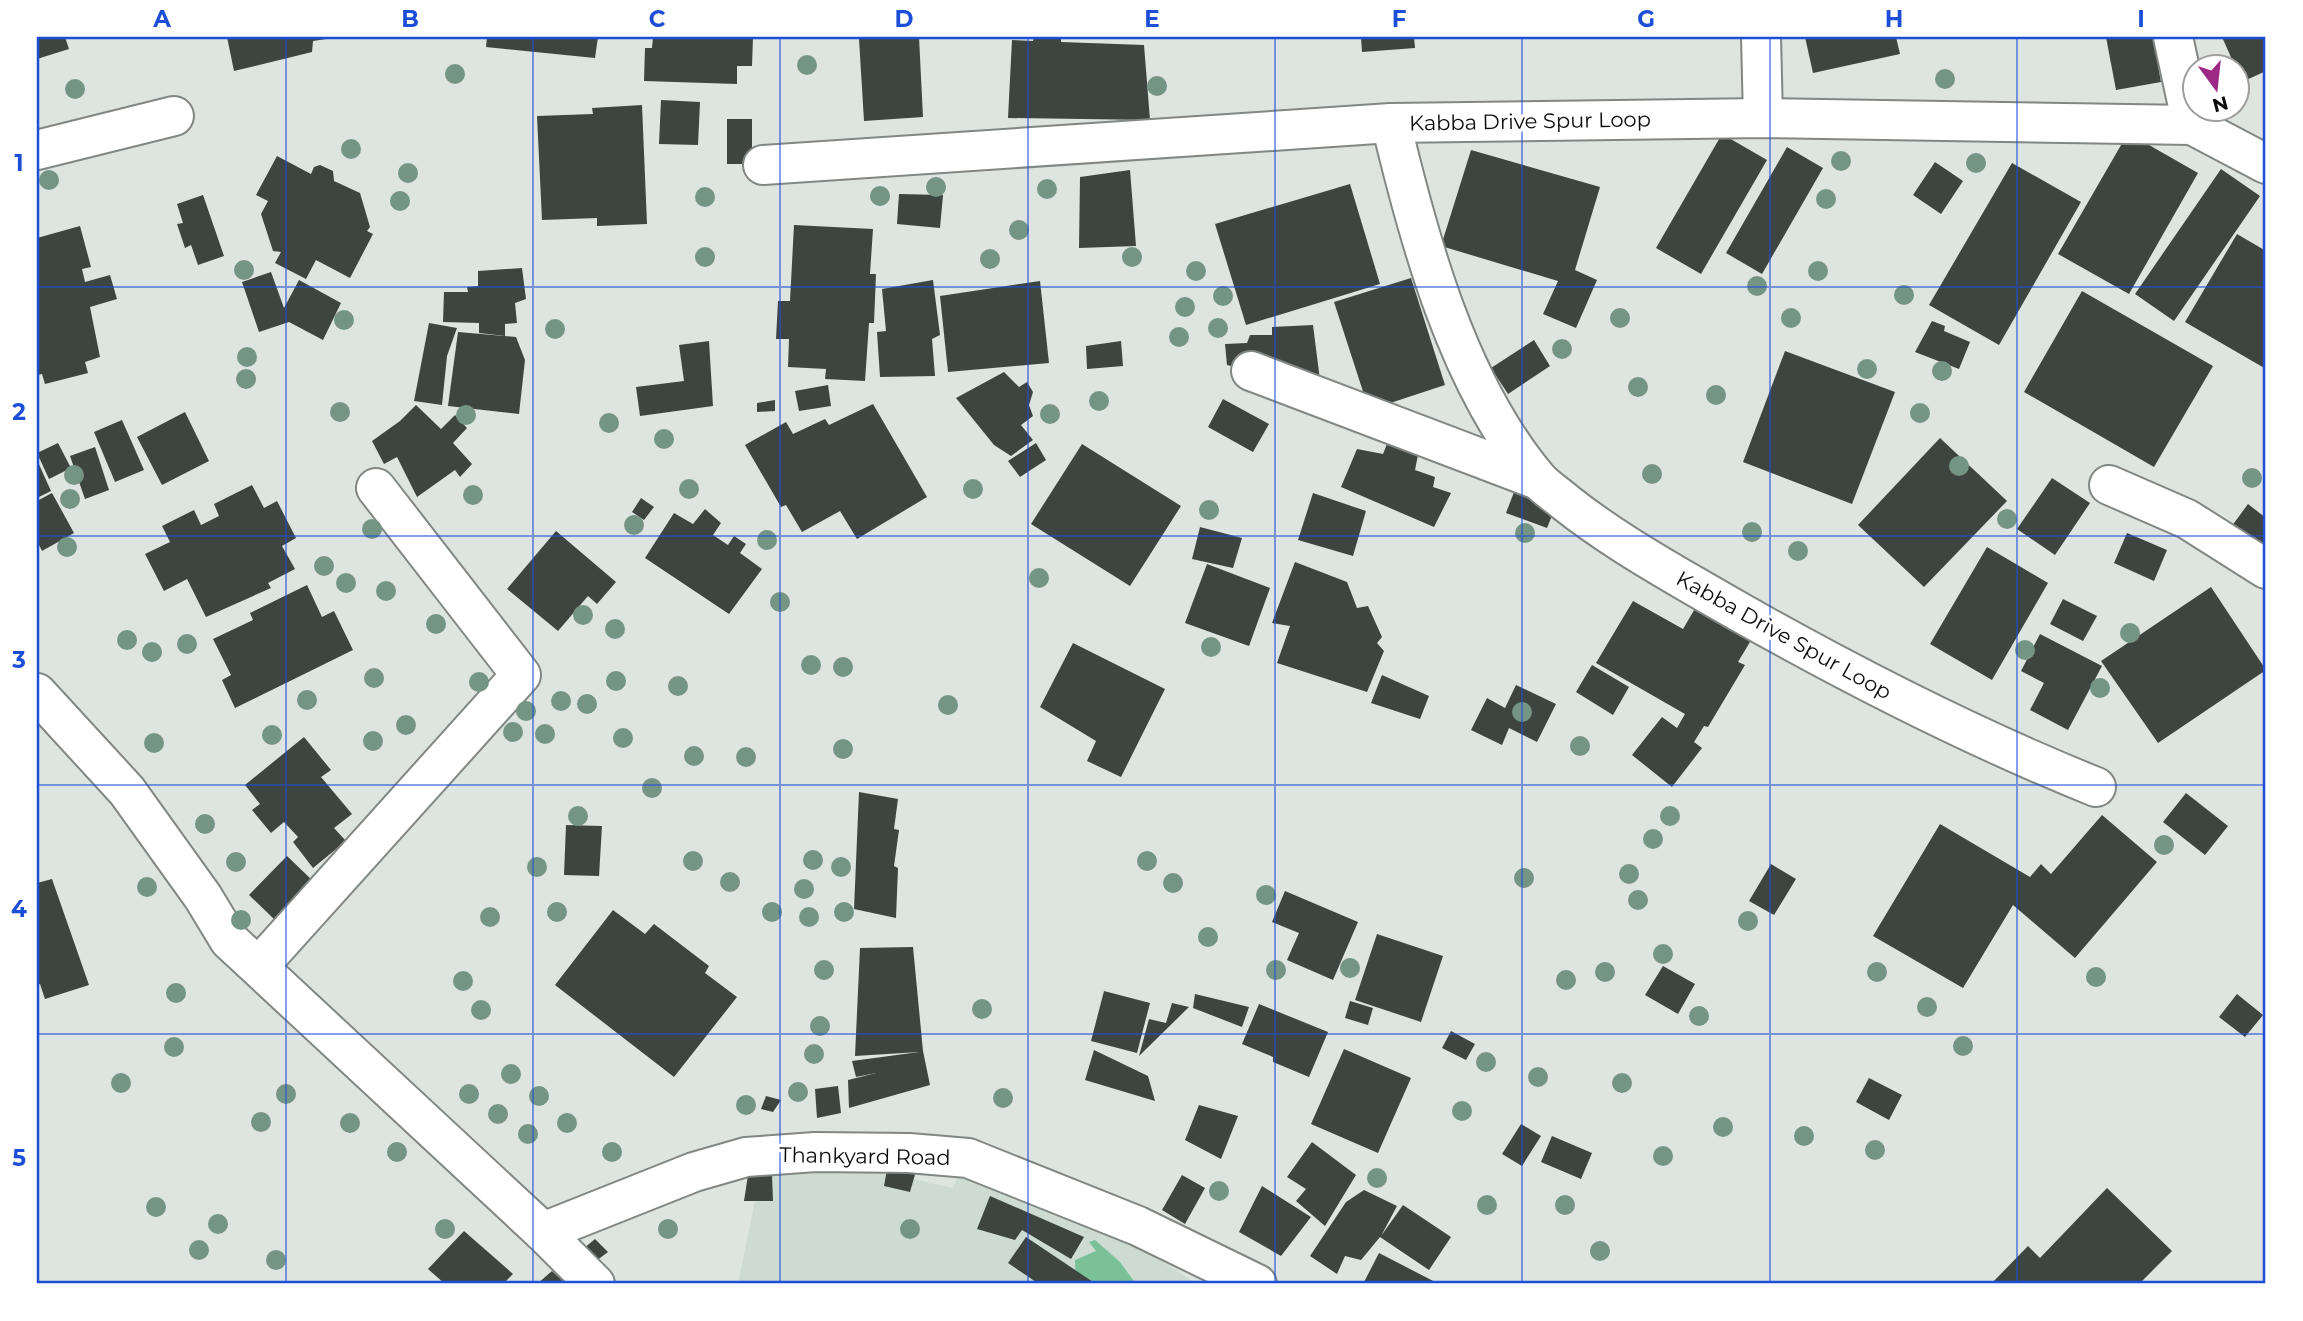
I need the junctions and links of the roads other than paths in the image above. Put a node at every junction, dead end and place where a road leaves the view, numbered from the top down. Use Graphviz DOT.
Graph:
graph roads {
  1 [pos="1761,37"];
  2 [pos="2173,37"];
  3 [pos="174,116"];
  4 [pos="1763,118"];
  5 [pos="1391,123"];
  6 [pos="2192,125"];
  7 [pos="37,150"];
  8 [pos="2266,164"];
  9 [pos="763,165"];
  10 [pos="1251,371"];
  11 [pos="1538,480"];
  12 [pos="2109,485"];
  13 [pos="376,488"];
  14 [pos="2266,569"];
  15 [pos="37,694"];
  16 [pos="2096,787"];
  17 [pos="259,966"];
  18 [pos="543,1231"];
  19 [pos="595,1284"];
  20 [pos="1257,1284"];
  1 -- 4 [label="street"];
  2 -- 6 [label="street"];
  3 -- 7 [label="street"];
  4 -- 5 [label="street, Kabba Drive Spur Loop"];
  4 -- 6 [label="street, Kabba Drive Spur Loop"];
  5 -- 9 [label="street"];
  5 -- 11 [label="street, Kabba Drive Spur Loop"];
  6 -- 8 [label="street"];
  10 -- 11 [label="street"];
  11 -- 16 [label="street, Kabba Drive Spur Loop"];
  12 -- 14 [label="street"];
  13 -- 17 [label="street"];
  15 -- 17 [label="street"];
  17 -- 18 [label="street"];
  18 -- 19 [label="street"];
  18 -- 20 [label="street, Thankyard Road"];
}
